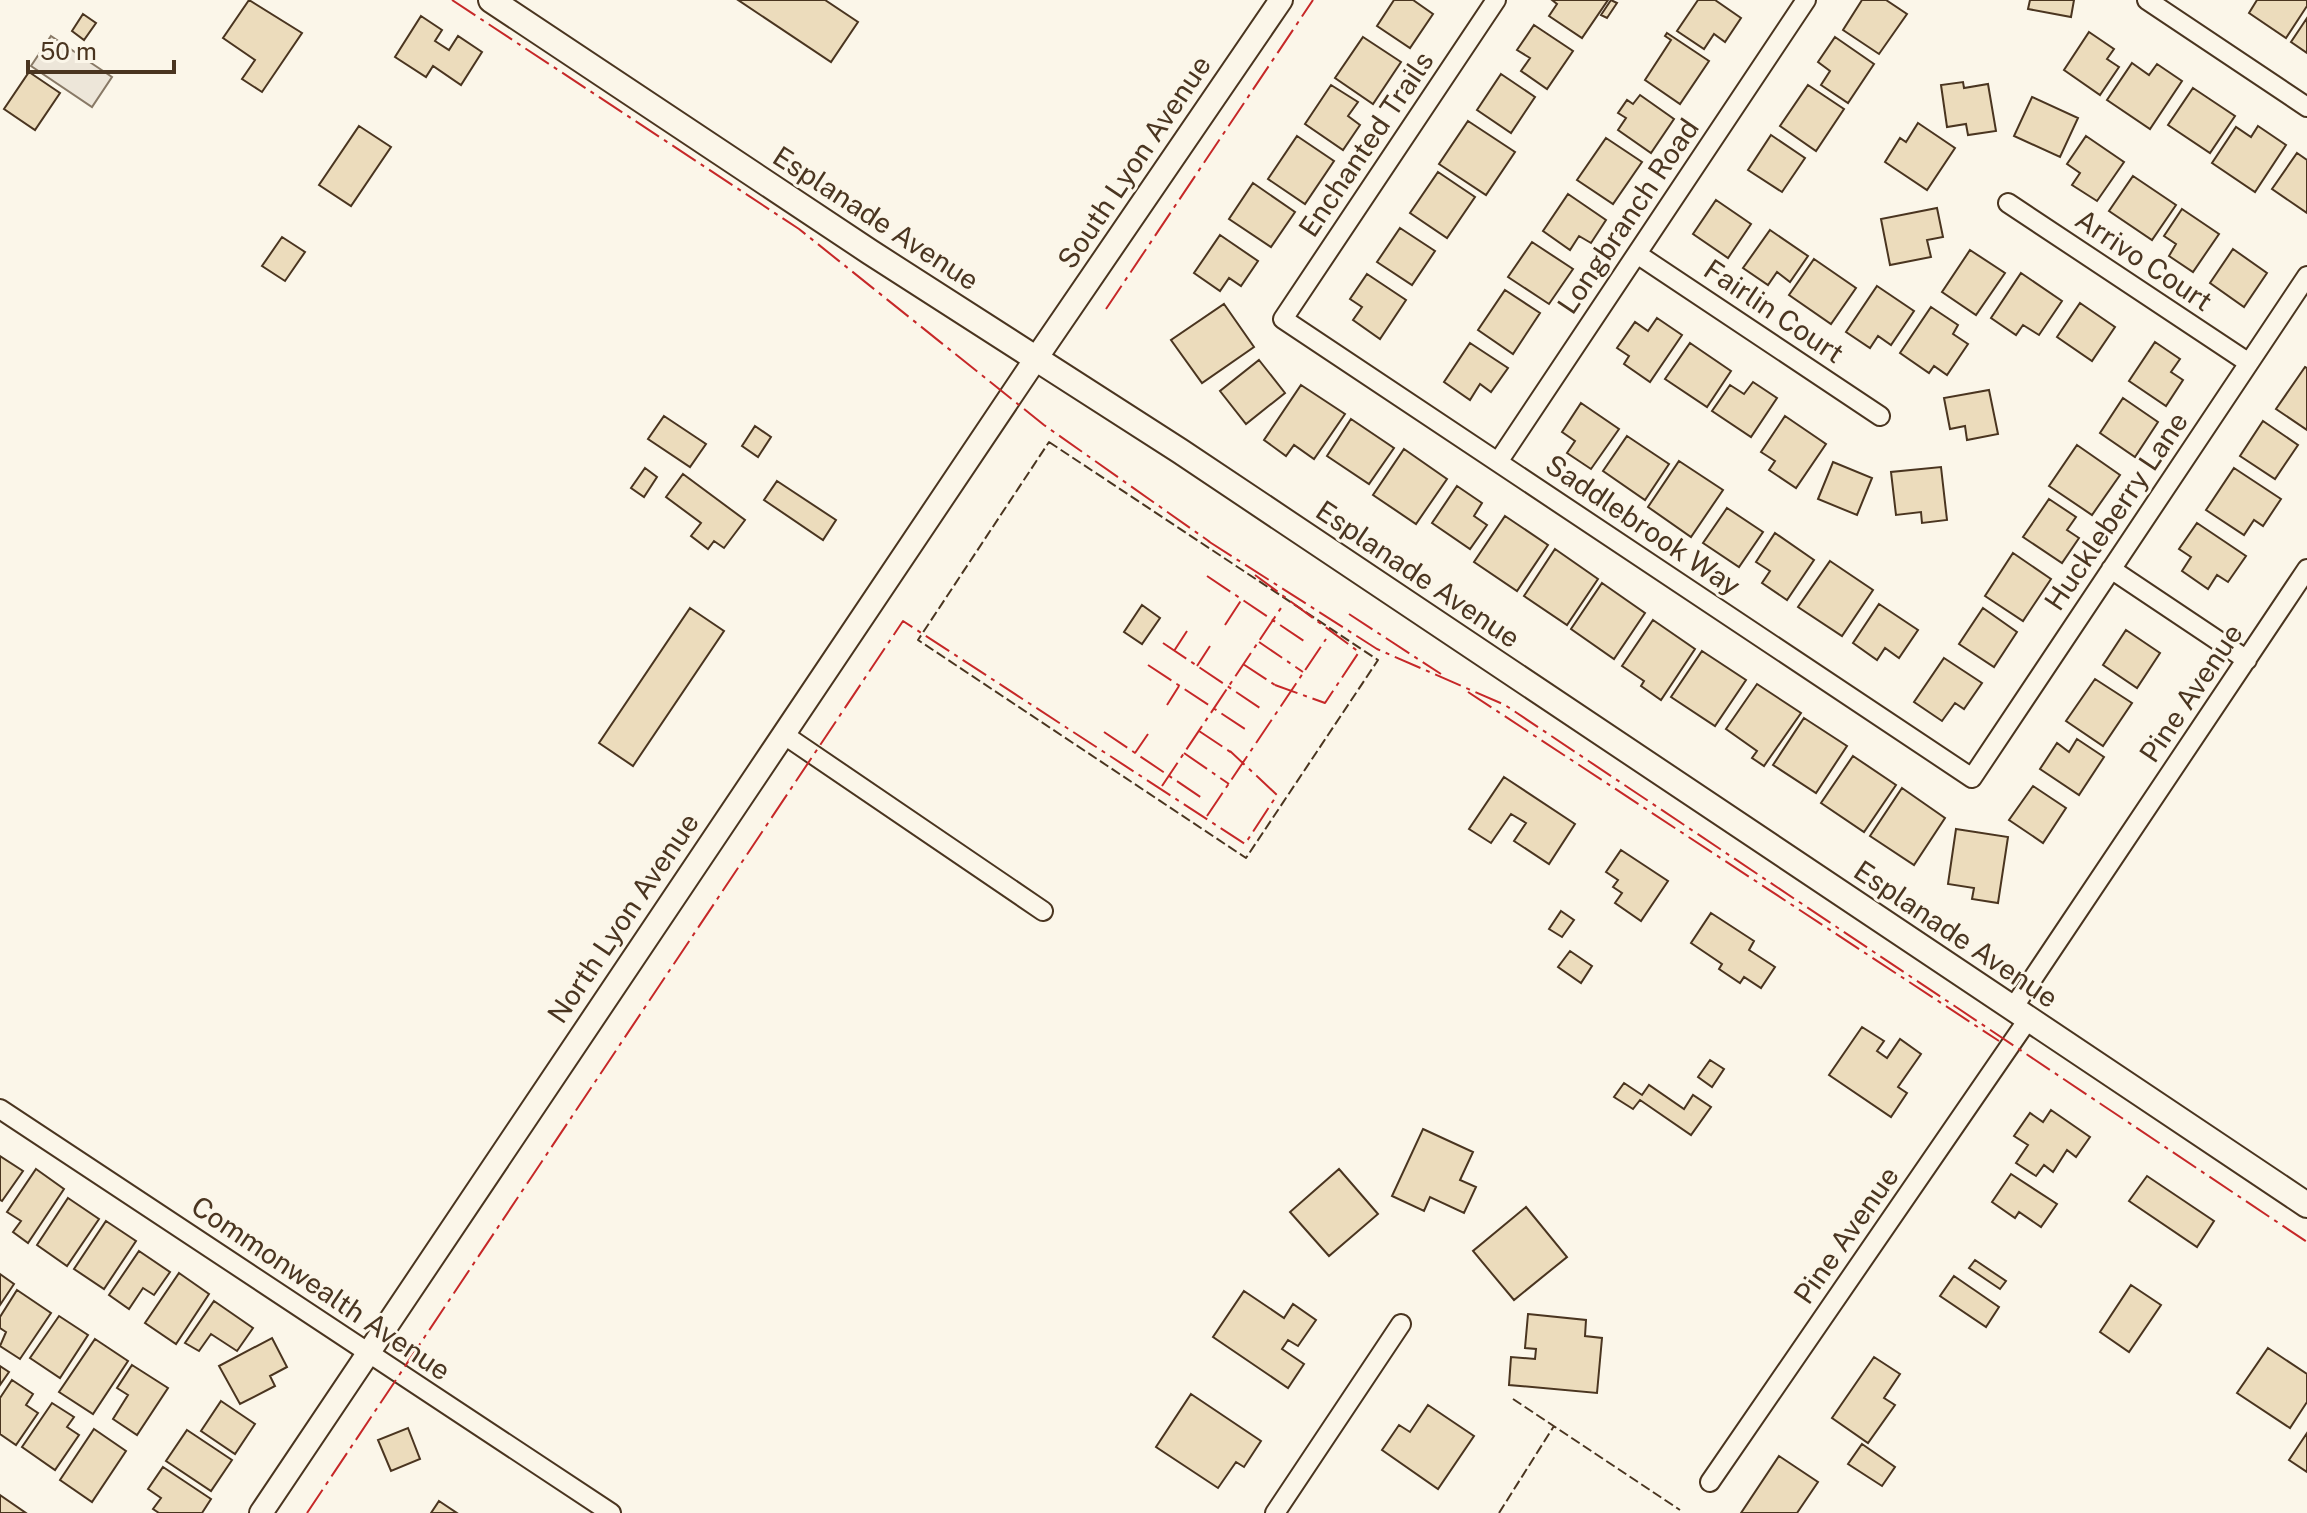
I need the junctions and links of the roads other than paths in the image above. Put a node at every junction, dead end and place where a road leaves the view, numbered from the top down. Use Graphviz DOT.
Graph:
graph roads {
  1 [pos="491,0"];
  2 [pos="1281,0"];
  3 [pos="1496,0"];
  4 [pos="1806,0"];
  5 [pos="2147,0"];
  6 [pos="2307,107"];
  7 [pos="2008,203"];
  8 [pos="1637,254"];
  9 [pos="2307,276"];
  10 [pos="1283,319"];
  11 [pos="1037,357"];
  12 [pos="2249,363"];
  13 [pos="1880,416"];
  14 [pos="1498,462"];
  15 [pos="2111,569"];
  16 [pos="2307,569"];
  17 [pos="2247,660"];
  18 [pos="783,734"];
  19 [pos="1972,778"];
  20 [pos="1043,911"];
  21 [pos="2021,1013"];
  22 [pos="0,1109"];
  23 [pos="2307,1205"];
  24 [pos="1401,1324"];
  25 [pos="367,1353"];
  26 [pos="1710,1482"];
  27 [pos="261,1513"];
  28 [pos="611,1513"];
  29 [pos="1275,1513"];
  1 -- 11 [label="main road, Esplanade Avenue"];
  2 -- 11 [label="street, South Lyon Avenue"];
  3 -- 10 [label="street, Enchanted Trails"];
  4 -- 8 [label="street, Longbranch Road"];
  5 -- 6 [label="street"];
  7 -- 12 [label="street, Arrivo Court"];
  8 -- 13 [label="street, Fairlin Court"];
  8 -- 14 [label="street, Longbranch Road"];
  9 -- 12 [label="street, Huckleberry Lane"];
  10 -- 14 [label="street, Saddlebrook Way"];
  11 -- 18 [label="street, North Lyon Avenue"];
  11 -- 21 [label="main road, Esplanade Avenue"];
  12 -- 15 [label="street, Huckleberry Lane"];
  14 -- 19 [label="street, Saddlebrook Way"];
  15 -- 17 [label="street"];
  15 -- 19 [label="street, Huckleberry Lane"];
  16 -- 17 [label="street, Pine Avenue"];
  17 -- 21 [label="street, Pine Avenue"];
  18 -- 20 [label="street"];
  18 -- 25 [label="street, North Lyon Avenue"];
  21 -- 23 [label="main road, Esplanade Avenue"];
  21 -- 26 [label="street, Pine Avenue"];
  22 -- 25 [label="street, Commonwealth Avenue"];
  24 -- 29 [label="street"];
  25 -- 27 [label="street, North Lyon Avenue"];
  25 -- 28 [label="street, Commonwealth Avenue"];
}
